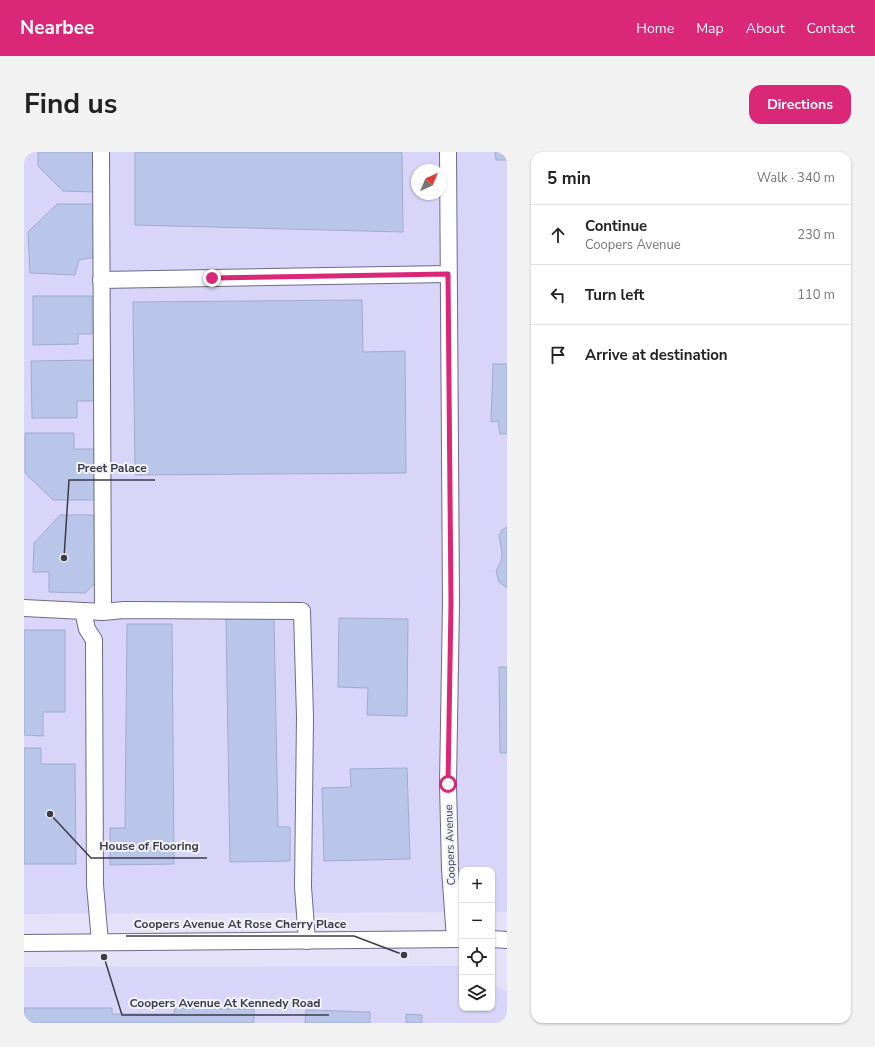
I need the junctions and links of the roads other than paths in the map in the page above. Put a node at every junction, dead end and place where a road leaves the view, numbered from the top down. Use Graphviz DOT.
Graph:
graph roads {
  1 [pos="101,152"];
  2 [pos="448,152"];
  3 [pos="448,274"];
  4 [pos="101,280"];
  5 [pos="24,608"];
  6 [pos="83,611"];
  7 [pos="103,612"];
  8 [pos="458,939"];
  9 [pos="495,939"];
  10 [pos="507,940"];
  11 [pos="306,941"];
  12 [pos="100,942"];
  13 [pos="24,943"];
  1 -- 4 [label="street"];
  2 -- 3 [label="street, Coopers Avenue"];
  3 -- 4 [label="street"];
  3 -- 8 [label="street, Coopers Avenue"];
  4 -- 7 [label="street"];
  5 -- 6 [label="street"];
  6 -- 7 [label="street"];
  6 -- 12 [label="street"];
  7 -- 11 [label="street"];
  8 -- 11 [label="street, Coopers Avenue"];
  9 -- 10 [label="street"];
  11 -- 12 [label="street, Coopers Avenue"];
  12 -- 13 [label="street, Coopers Avenue"];
}
